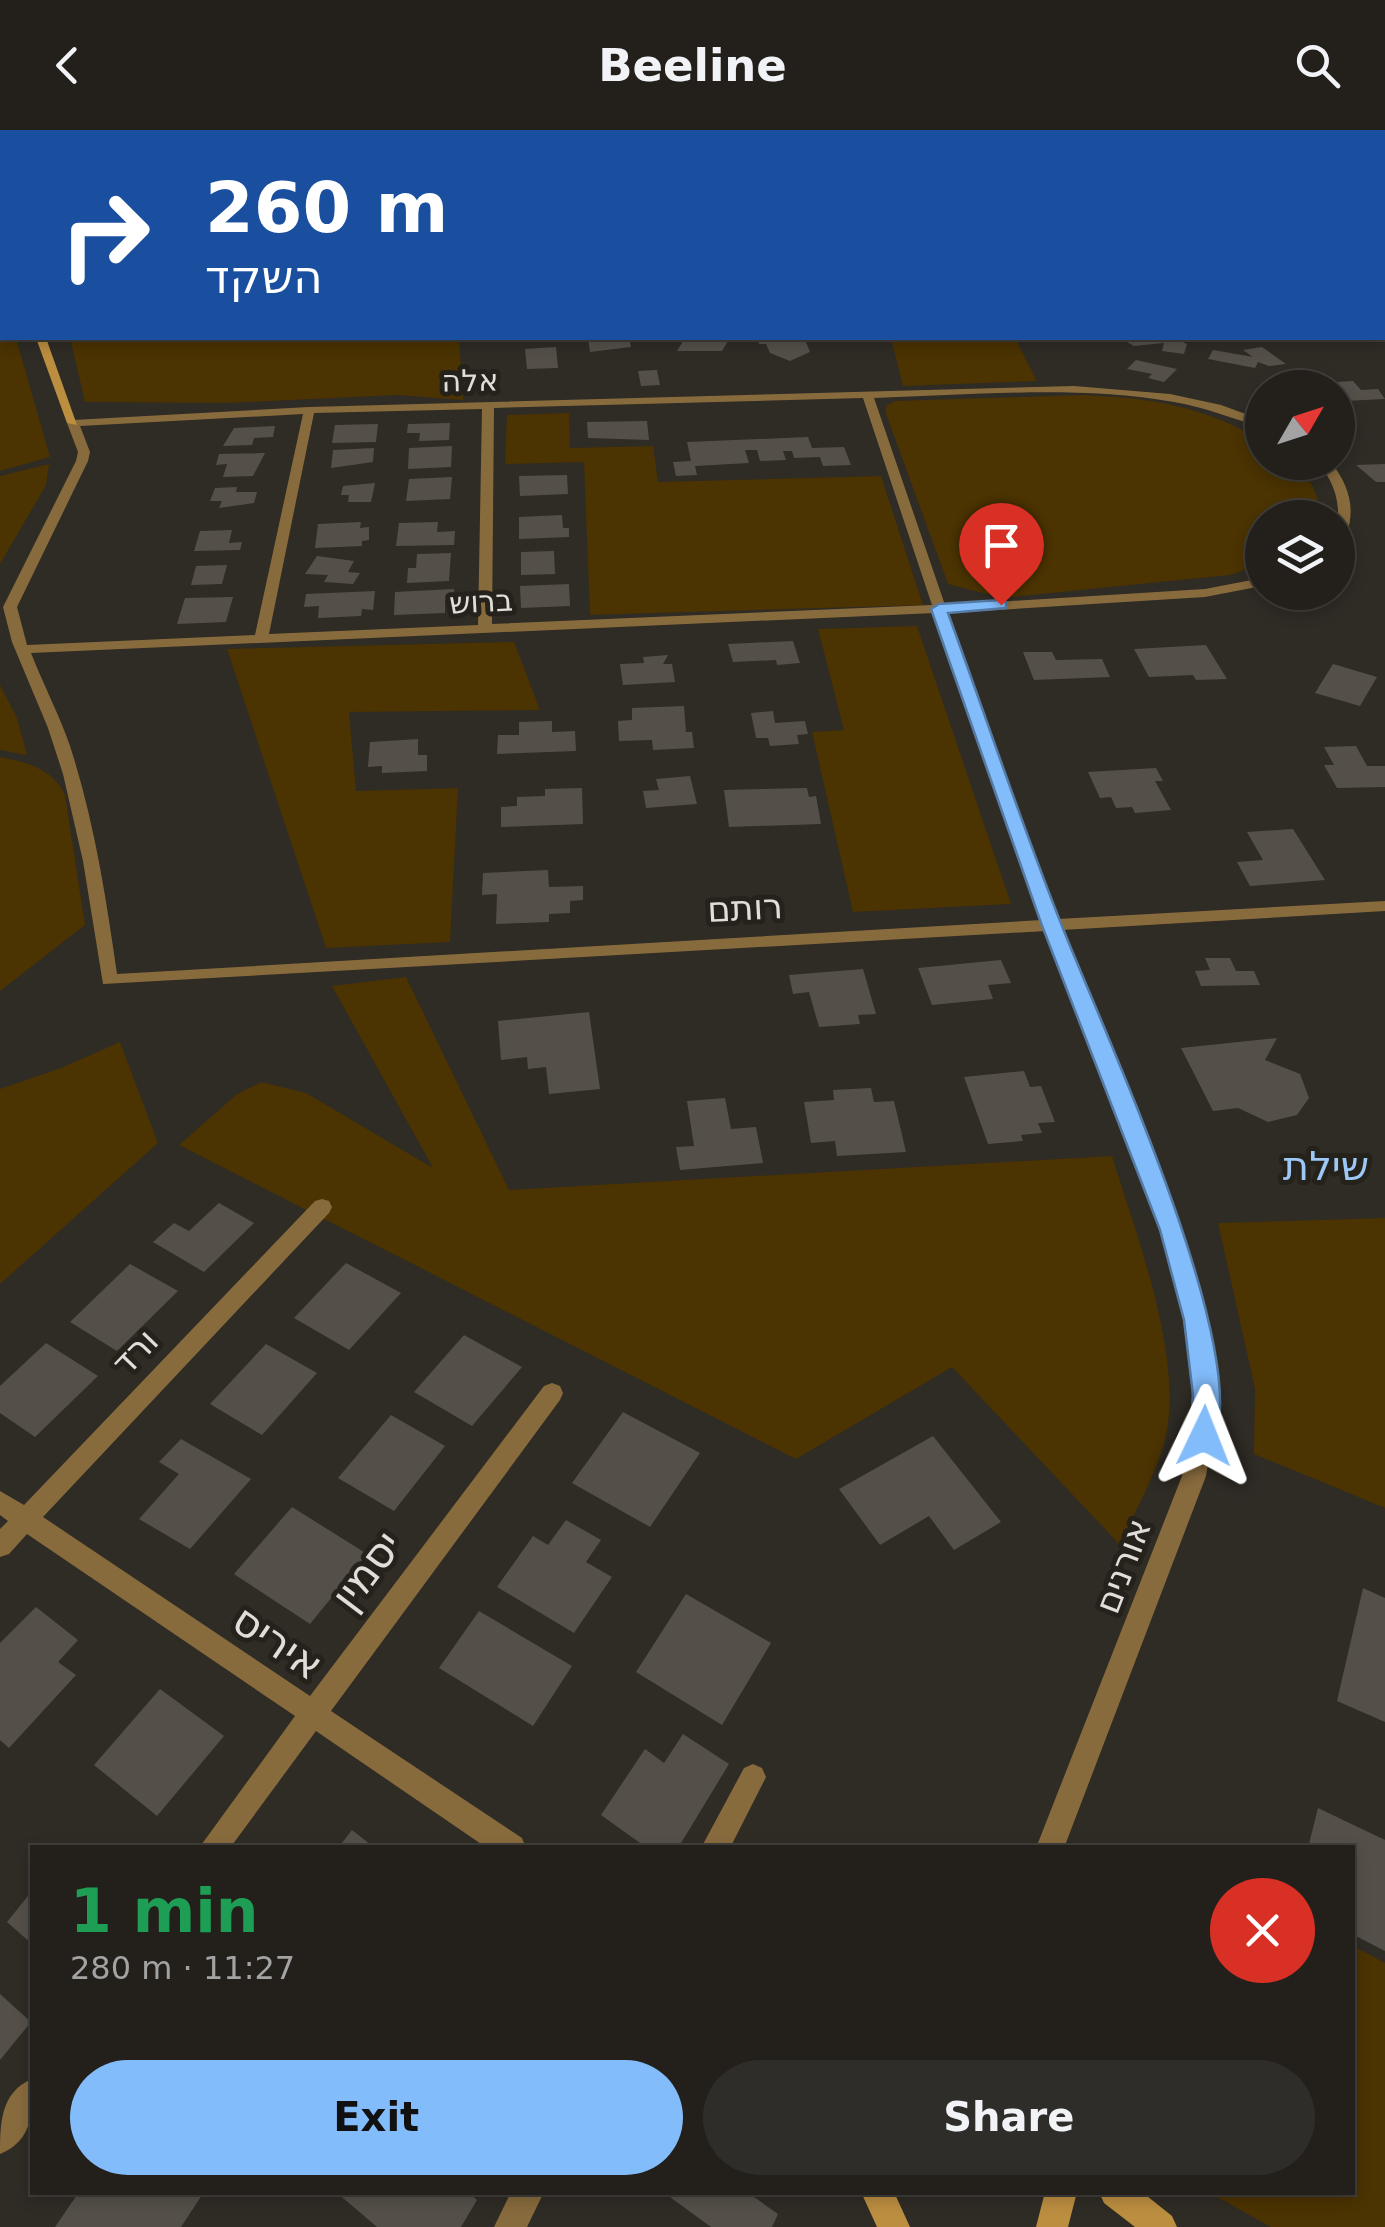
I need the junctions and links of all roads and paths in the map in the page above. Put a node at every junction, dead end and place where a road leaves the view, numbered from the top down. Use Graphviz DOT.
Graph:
graph roads {
  1 [pos="43,340"];
  2 [pos="868,396"];
  3 [pos="488,405"];
  4 [pos="310,410"];
  5 [pos="1245,418"];
  6 [pos="73,422"];
  7 [pos="1245,585"];
  8 [pos="939,609"];
  9 [pos="485,629"];
  10 [pos="260,639"];
  11 [pos="25,649"];
  12 [pos="1385,906"];
  13 [pos="1051,923"];
  14 [pos="322,1207"];
  15 [pos="552,1393"];
  16 [pos="0,1502"];
  17 [pos="25,1519"];
  18 [pos="0,1546"];
  19 [pos="312,1712"];
  20 [pos="753,1777"];
  21 [pos="215,1845"];
  22 [pos="508,1845"];
  23 [pos="717,1845"];
  24 [pos="1051,1845"];
  25 [pos="30,2097"];
  26 [pos="0,2139"];
  27 [pos="526,2195"];
  28 [pos="876,2195"];
  29 [pos="878,2195"];
  30 [pos="1060,2195"];
  31 [pos="1118,2195"];
  32 [pos="510,2227"];
  33 [pos="876,2227"];
  34 [pos="894,2227"];
  35 [pos="1052,2227"];
  36 [pos="1161,2227"];
  1 -- 6 [label="main road"];
  2 -- 3 [label="street, אלה"];
  2 -- 5 [label="street, אלה"];
  2 -- 8 [label="street, אורנים"];
  3 -- 4 [label="street, אלה"];
  3 -- 9 [label="street"];
  4 -- 6 [label="street, אלה"];
  4 -- 10 [label="street"];
  6 -- 11 [label="street"];
  7 -- 8 [label="street, ברוש"];
  8 -- 9 [label="street, ברוש"];
  8 -- 13 [label="street, אורנים"];
  9 -- 10 [label="street, ברוש"];
  10 -- 11 [label="street, ברוש"];
  11 -- 13 [label="street, רותם"];
  12 -- 13 [label="street, רותם"];
  13 -- 24 [label="street, אורנים"];
  14 -- 17 [label="street, ורד"];
  15 -- 19 [label="street, יסמין"];
  16 -- 17 [label="street, איריס"];
  17 -- 18 [label="street, ורד"];
  17 -- 19 [label="street, איריס"];
  19 -- 21 [label="street, יסמין"];
  19 -- 22 [label="street, איריס"];
  20 -- 23 [label="street"];
  25 -- 26 [label="street"];
  27 -- 32 [label="street"];
  28 -- 33 [label="main road"];
  29 -- 34 [label="main road"];
  30 -- 35 [label="main road"];
  31 -- 36 [label="main road"];
}
